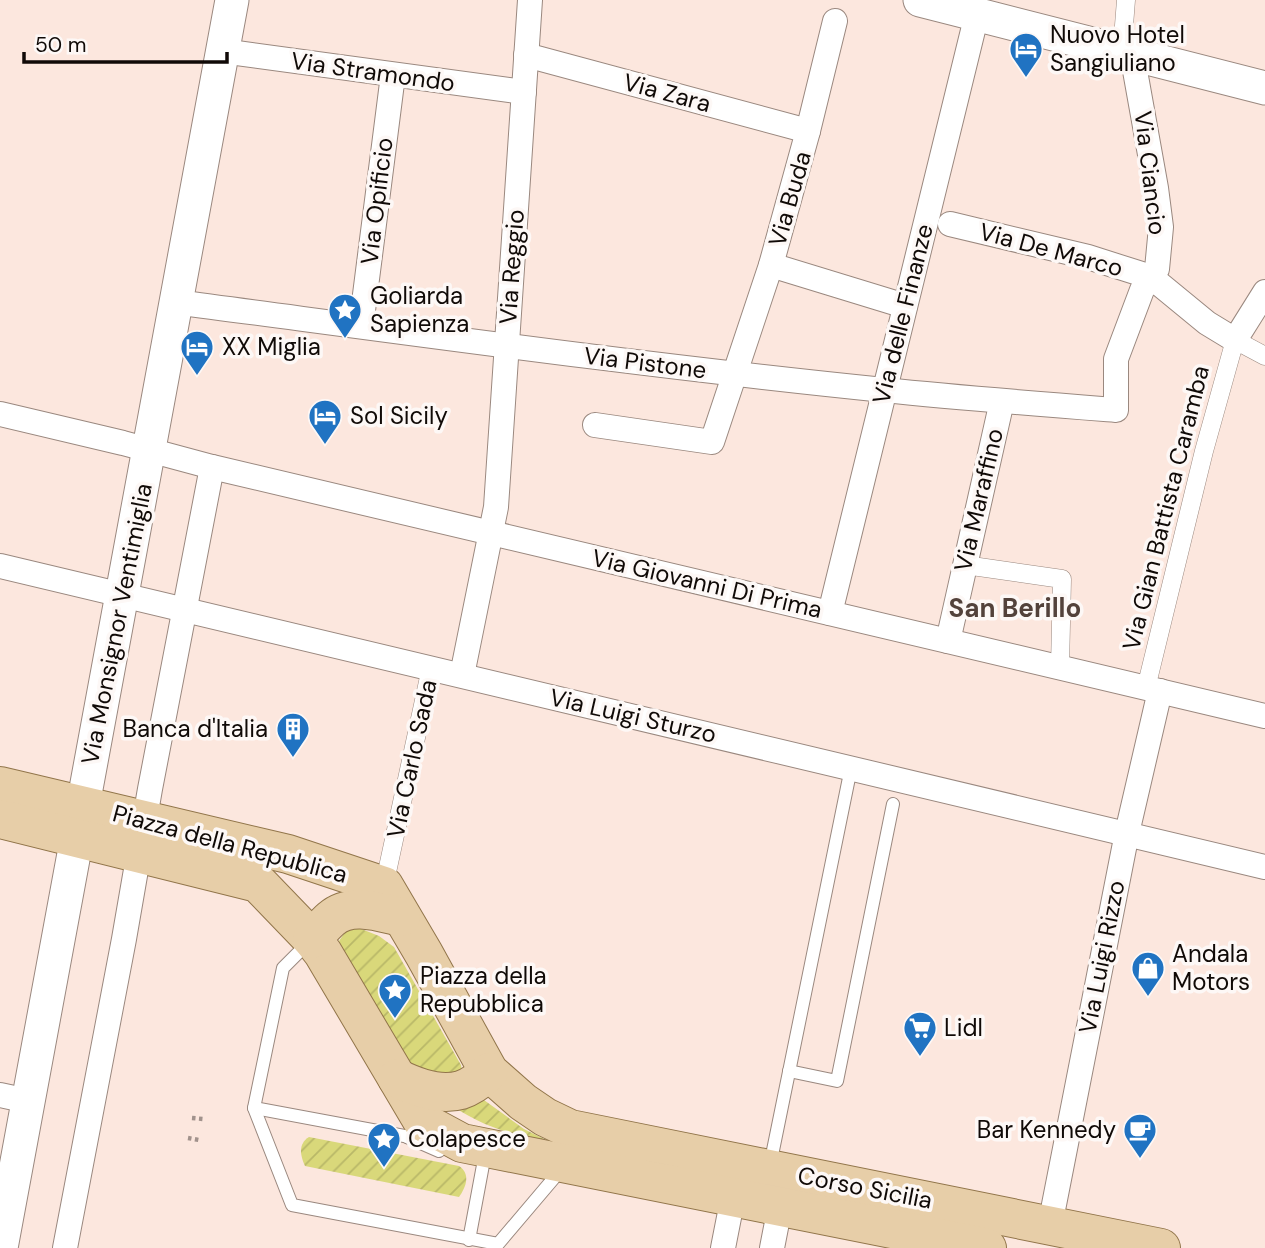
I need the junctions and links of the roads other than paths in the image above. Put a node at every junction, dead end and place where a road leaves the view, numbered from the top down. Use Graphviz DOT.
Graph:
graph roads {
  1 [pos="232,0"];
  2 [pos="530,0"];
  3 [pos="920,0"];
  4 [pos="1126,0"];
  5 [pos="979,7"];
  6 [pos="835,21"];
  7 [pos="222,51"];
  8 [pos="1127,52"];
  9 [pos="526,55"];
  10 [pos="393,75"];
  11 [pos="1265,88"];
  12 [pos="524,92"];
  13 [pos="808,131"];
  14 [pos="950,224"];
  15 [pos="771,265"];
  16 [pos="1151,277"];
  17 [pos="1265,292"];
  18 [pos="175,302"];
  19 [pos="905,306"];
  20 [pos="361,326"];
  21 [pos="1235,340"];
  22 [pos="507,346"];
  23 [pos="1265,356"];
  24 [pos="734,374"];
  25 [pos="884,390"];
  26 [pos="1002,401"];
  27 [pos="1116,410"];
  28 [pos="0,414"];
  29 [pos="595,425"];
  30 [pos="149,450"];
  31 [pos="212,467"];
  32 [pos="492,533"];
  33 [pos="965,565"];
  34 [pos="0,566"];
  35 [pos="123,595"];
  36 [pos="183,609"];
  37 [pos="830,613"];
  38 [pos="948,641"];
  39 [pos="1060,667"];
  40 [pos="431,668"];
  41 [pos="462,675"];
  42 [pos="1153,689"];
  43 [pos="1265,716"];
  44 [pos="851,768"];
  45 [pos="0,786"];
  46 [pos="893,804"];
  47 [pos="0,819"];
  48 [pos="80,821"];
  49 [pos="1127,833"];
  50 [pos="142,836"];
  51 [pos="1265,867"];
  52 [pos="392,902"];
  53 [pos="312,939"];
  54 [pos="789,1071"];
  55 [pos="489,1072"];
  56 [pos="14,1098"];
  57 [pos="254,1108"];
  58 [pos="403,1113"];
  59 [pos="471,1158"];
  60 [pos="560,1166"];
  61 [pos="769,1169"];
  62 [pos="730,1209"];
  63 [pos="778,1219"];
  64 [pos="1050,1225"];
  65 [pos="469,1240"];
  66 [pos="1,1248"];
  67 [pos="65,1248"];
  68 [pos="723,1248"];
  69 [pos="772,1248"];
  70 [pos="987,1248"];
  71 [pos="1161,1248"];
  1 -- 7 [label="main road, Via Monsignor Ventimiglia"];
  2 -- 9 [label="street, Via Reggio"];
  3 -- 5 [label="main road"];
  4 -- 8 [label="street"];
  5 -- 8 [label="main road"];
  5 -- 19 [label="street, Via delle Finanze"];
  6 -- 13 [label="street, Via Buda"];
  7 -- 10 [label="street, Via Stramondo"];
  7 -- 18 [label="main road, Via Monsignor Ventimiglia"];
  8 -- 11 [label="main road"];
  8 -- 16 [label="street, Via Ciancio"];
  9 -- 12 [label="street, Via Reggio"];
  9 -- 13 [label="street, Via Zara"];
  10 -- 12 [label="street, Via Stramondo"];
  10 -- 20 [label="street, Via Opificio"];
  12 -- 22 [label="street, Via Reggio"];
  13 -- 15 [label="street, Via Buda"];
  14 -- 16 [label="street, Via De Marco"];
  15 -- 19 [label="street"];
  15 -- 24 [label="street, Via Buda"];
  16 -- 21 [label="street"];
  16 -- 27 [label="street, Via Ciancio"];
  17 -- 21 [label="street"];
  18 -- 20 [label="street, Via Pistone"];
  18 -- 30 [label="main road, Via Monsignor Ventimiglia"];
  19 -- 25 [label="street, Via delle Finanze"];
  20 -- 22 [label="street, Via Pistone"];
  21 -- 23 [label="street"];
  21 -- 42 [label="street, Via Gian Battista Caramba"];
  22 -- 24 [label="street, Via Pistone"];
  22 -- 32 [label="street, Via Reggio"];
  24 -- 25 [label="street, Via Pistone"];
  24 -- 29 [label="street, Via Buda"];
  25 -- 26 [label="street, Via Pistone"];
  25 -- 37 [label="street, Via delle Finanze"];
  26 -- 27 [label="street, Via Pistone"];
  26 -- 33 [label="street, Via Maraffino"];
  28 -- 30 [label="street, Via Giovanni Di Prima"];
  30 -- 31 [label="street, Via Giovanni Di Prima"];
  30 -- 35 [label="main road, Via Monsignor Ventimiglia"];
  31 -- 32 [label="street, Via Giovanni Di Prima"];
  31 -- 36 [label="street"];
  32 -- 37 [label="street, Via Giovanni Di Prima"];
  32 -- 41 [label="street, Via Carlo Sada"];
  33 -- 38 [label="street, Via Maraffino"];
  33 -- 39 [label="street"];
  34 -- 35 [label="street, Via Luigi Sturzo"];
  35 -- 36 [label="street, Via Luigi Sturzo"];
  35 -- 48 [label="main road, Via Monsignor Ventimiglia"];
  36 -- 40 [label="street, Via Luigi Sturzo"];
  36 -- 50 [label="street"];
  37 -- 38 [label="street, Via Giovanni Di Prima"];
  38 -- 39 [label="street, Via Giovanni Di Prima"];
  39 -- 42 [label="street, Via Giovanni Di Prima"];
  40 -- 41 [label="street, Via Luigi Sturzo"];
  40 -- 52 [label="street, Via Carlo Sada"];
  41 -- 44 [label="street, Via Luigi Sturzo"];
  42 -- 43 [label="street, Via Giovanni Di Prima"];
  42 -- 49 [label="street, Via Luigi Rizzo"];
  44 -- 49 [label="street, Via Luigi Sturzo"];
  44 -- 54 [label="lane"];
  45 -- 48 [label="main road"];
  46 -- 54 [label="lane"];
  47 -- 48 [label="main road"];
  48 -- 50 [label="main road, Piazza della Republica"];
  48 -- 56 [label="main road, Via Monsignor Ventimiglia"];
  49 -- 51 [label="street, Via Luigi Sturzo"];
  49 -- 64 [label="street, Via Luigi Rizzo"];
  50 -- 52 [label="main road, Piazza della Republica"];
  50 -- 53 [label="main road, Piazza della Republica"];
  50 -- 67 [label="street"];
  52 -- 53 [label="main road, Piazza della Republica"];
  52 -- 55 [label="main road"];
  53 -- 57 [label="lane"];
  53 -- 58 [label="main road, Piazza della Republica"];
  54 -- 61 [label="lane"];
  55 -- 58 [label="main road"];
  55 -- 60 [label="main road"];
  56 -- 66 [label="main road, Via Monsignor Ventimiglia"];
  57 -- 58 [label="lane"];
  57 -- 65 [label="lane"];
  58 -- 59 [label="lane"];
  58 -- 59 [label="lane"];
  58 -- 59 [label="main road, Piazza della Republica"];
  59 -- 60 [label="main road, Piazza della Republica"];
  59 -- 65 [label="lane"];
  60 -- 61 [label="main road, Corso Sicilia"];
  60 -- 62 [label="main road, Corso Sicilia"];
  60 -- 65 [label="lane"];
  61 -- 64 [label="main road, Corso Sicilia"];
  62 -- 63 [label="main road, Corso Sicilia"];
  62 -- 68 [label="street"];
  63 -- 69 [label="street"];
  63 -- 70 [label="main road, Corso Sicilia"];
  64 -- 71 [label="main road, Corso Sicilia"];
}
